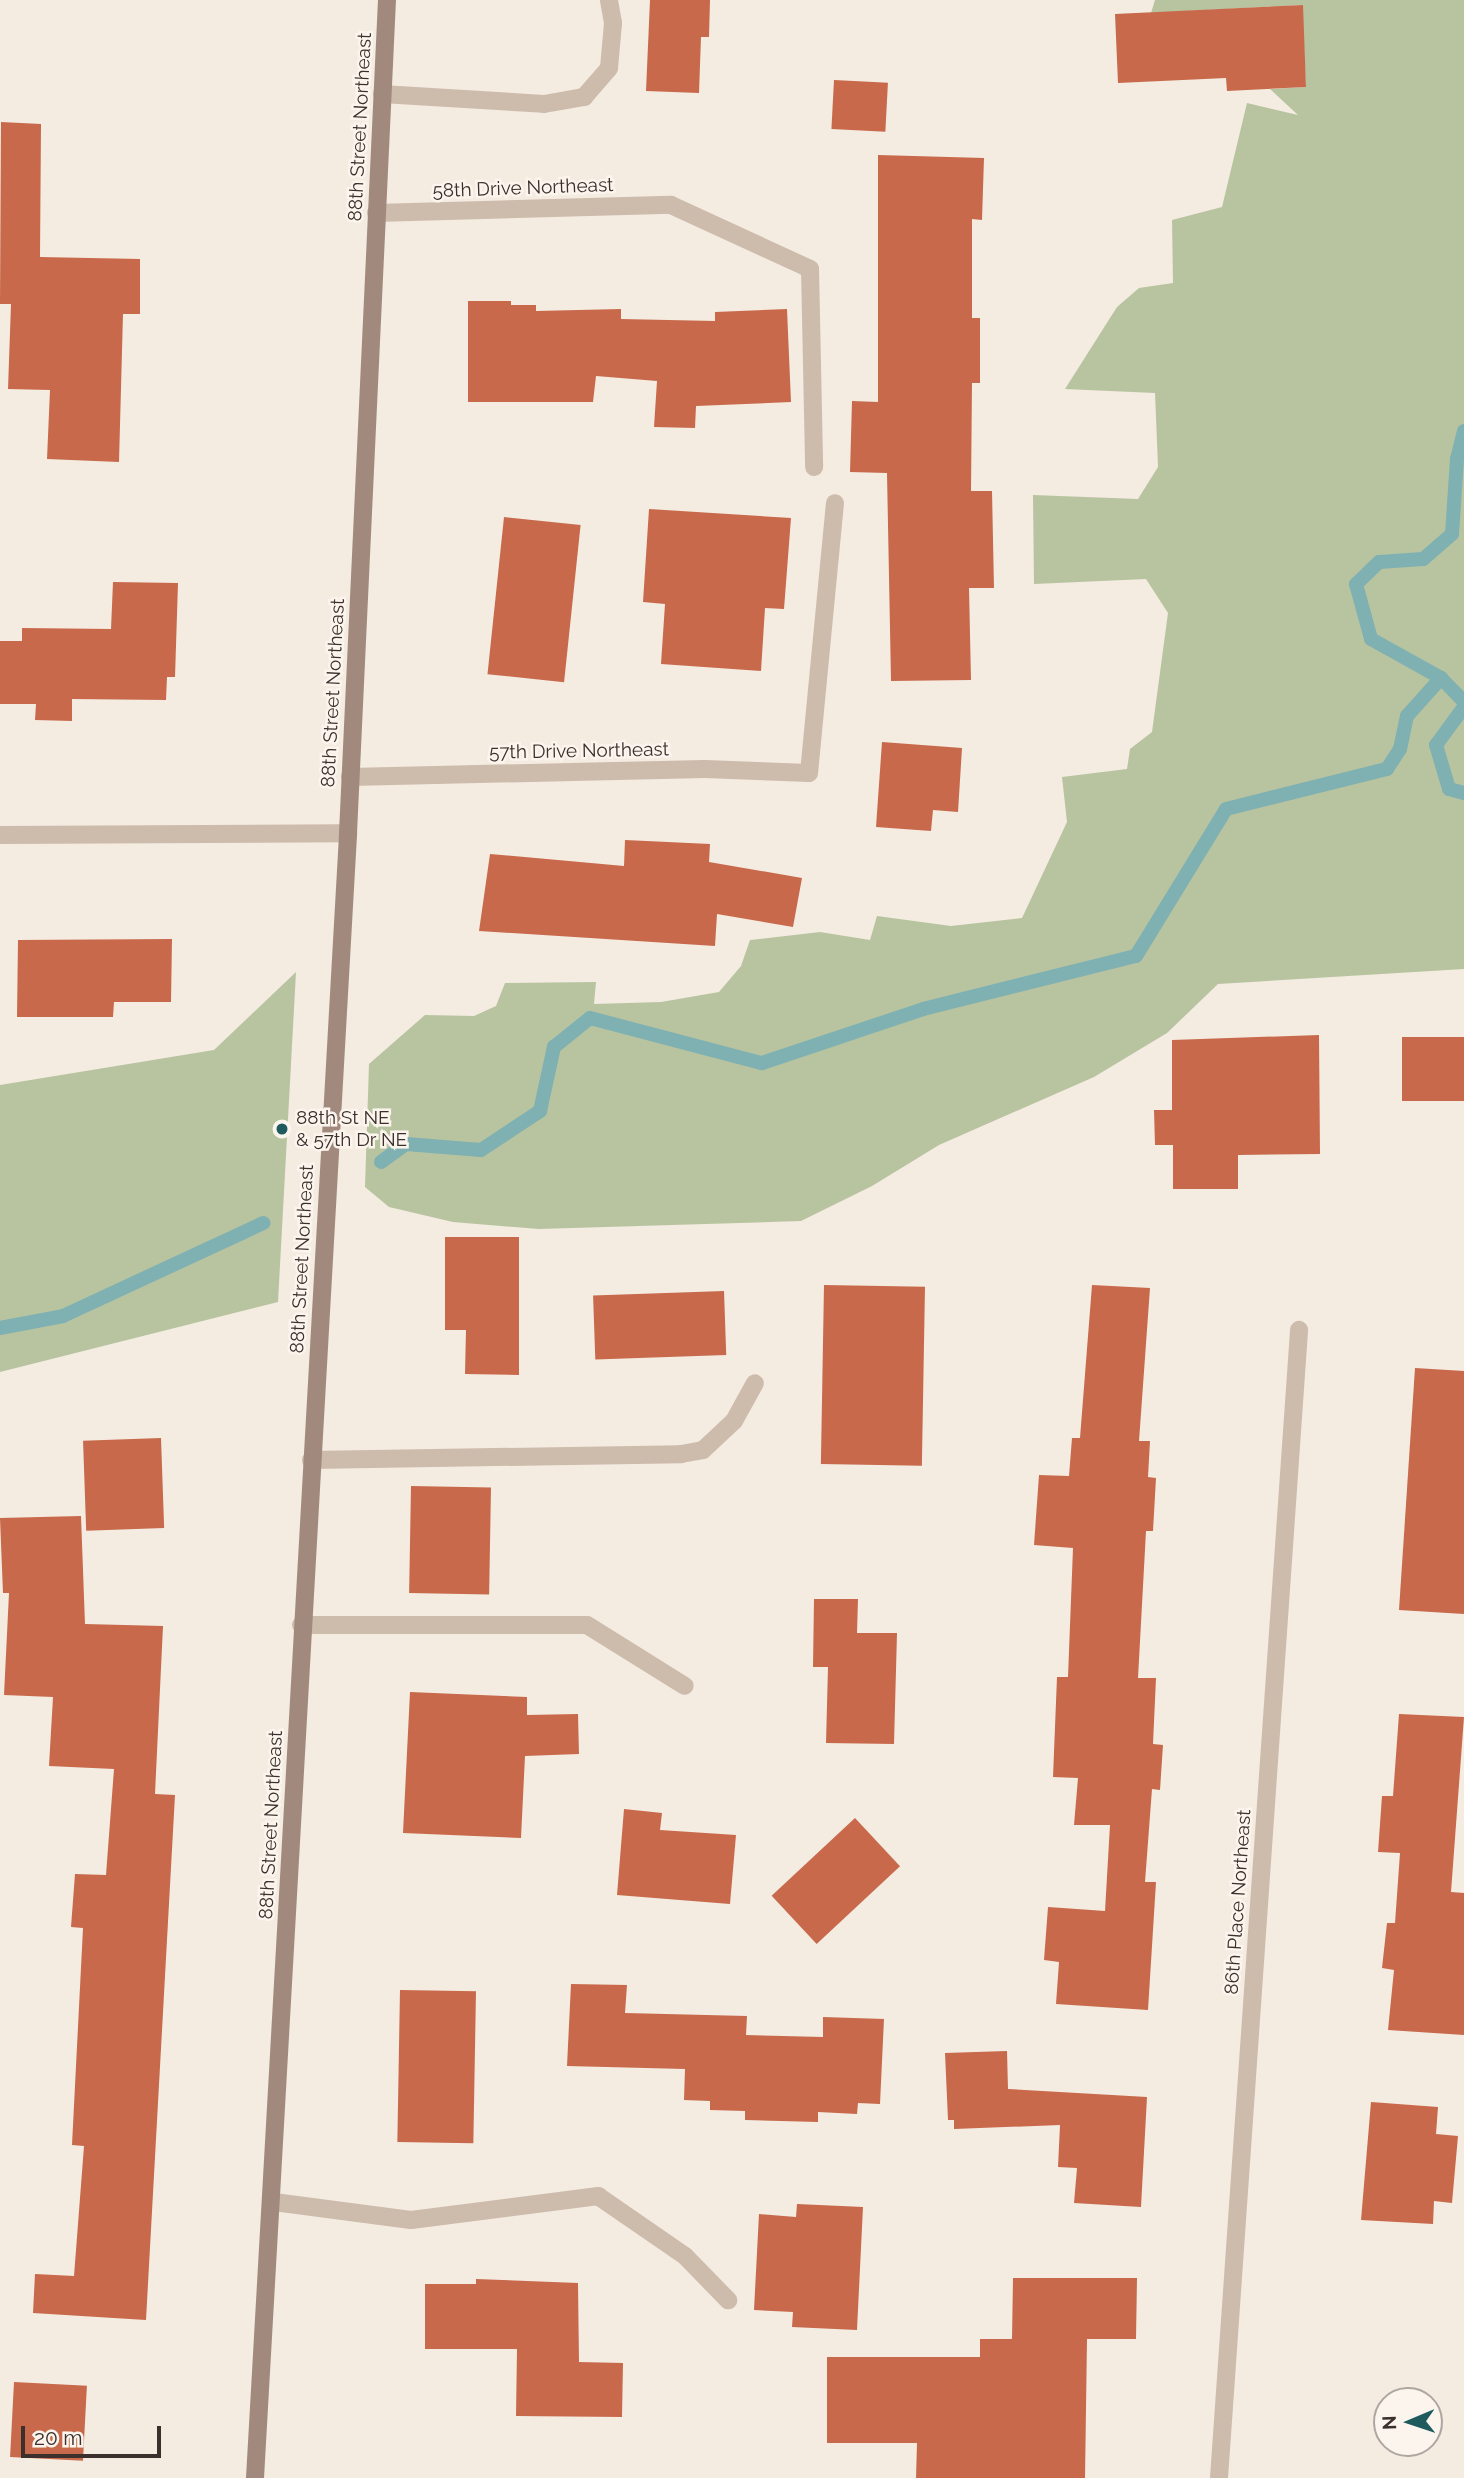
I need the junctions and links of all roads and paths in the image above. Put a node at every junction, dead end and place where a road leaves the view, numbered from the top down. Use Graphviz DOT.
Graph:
graph roads {
  1 [pos="387,0"];
  2 [pos="609,0"];
  3 [pos="382,94"];
  4 [pos="376,213"];
  5 [pos="814,467"];
  6 [pos="835,503"];
  7 [pos="350,777"];
  8 [pos="348,833"];
  9 [pos="0,835"];
  10 [pos="1299,1329"];
  11 [pos="755,1383"];
  12 [pos="311,1460"];
  13 [pos="301,1625"];
  14 [pos="685,1686"];
  15 [pos="274,2202"];
  16 [pos="728,2300"];
  17 [pos="255,2478"];
  18 [pos="1219,2478"];
  1 -- 3 [label="main road, 88th Street Northeast"];
  2 -- 3 [label="street"];
  3 -- 4 [label="main road, 88th Street Northeast"];
  4 -- 5 [label="street, 58th Drive Northeast"];
  4 -- 7 [label="main road, 88th Street Northeast"];
  6 -- 7 [label="street, 57th Drive Northeast"];
  7 -- 8 [label="main road, 88th Street Northeast"];
  8 -- 9 [label="street"];
  8 -- 12 [label="main road, 88th Street Northeast"];
  10 -- 18 [label="street, 86th Place Northeast"];
  11 -- 12 [label="street"];
  12 -- 13 [label="main road, 88th Street Northeast"];
  13 -- 14 [label="street"];
  13 -- 15 [label="main road, 88th Street Northeast"];
  15 -- 16 [label="street"];
  15 -- 17 [label="main road, 88th Street Northeast"];
}
